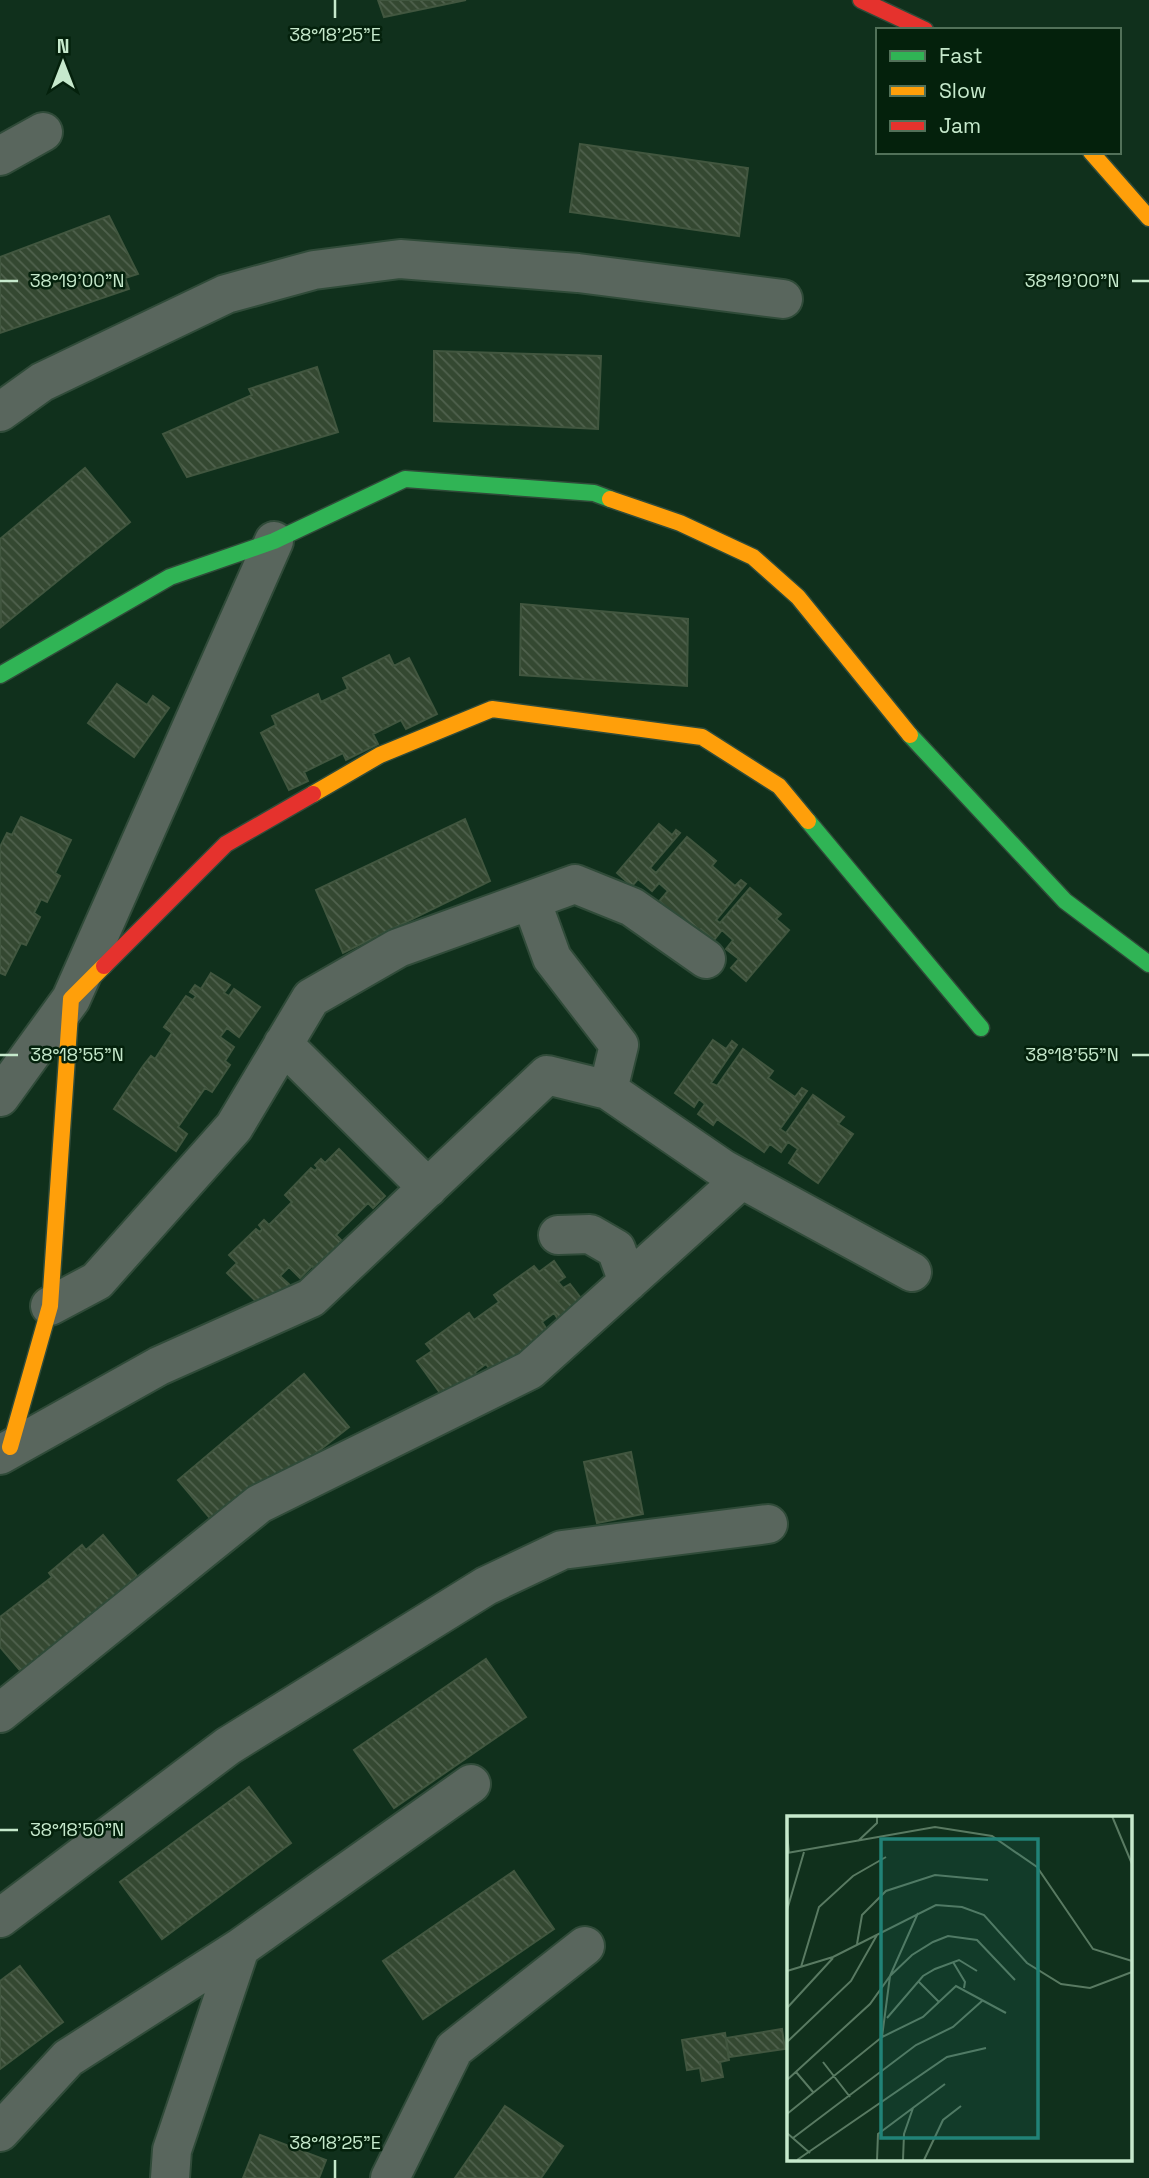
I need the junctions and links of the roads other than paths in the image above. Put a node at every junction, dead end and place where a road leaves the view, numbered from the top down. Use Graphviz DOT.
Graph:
graph roads {
  1 [pos="861,0"];
  2 [pos="921,28"];
  3 [pos="43,132"];
  4 [pos="1093,154"];
  5 [pos="0,156"];
  6 [pos="1149,218"];
  7 [pos="783,299"];
  8 [pos="0,412"];
  9 [pos="274,541"];
  10 [pos="0,675"];
  11 [pos="531,900"];
  12 [pos="706,959"];
  13 [pos="1149,964"];
  14 [pos="71,999"];
  15 [pos="981,1028"];
  16 [pos="283,1044"];
  17 [pos="608,1090"];
  18 [pos="0,1097"];
  19 [pos="742,1179"];
  20 [pos="428,1188"];
  21 [pos="558,1235"];
  22 [pos="912,1272"];
  23 [pos="628,1282"];
  24 [pos="50,1306"];
  25 [pos="5,1451"];
  26 [pos="768,1524"];
  27 [pos="0,1713"];
  28 [pos="471,1784"];
  29 [pos="0,1918"];
  30 [pos="585,1946"];
  31 [pos="240,1948"];
  32 [pos="0,2132"];
  33 [pos="170,2178"];
  34 [pos="390,2178"];
  1 -- 2 [label="street"];
  3 -- 5 [label="street"];
  4 -- 6 [label="street"];
  7 -- 8 [label="street"];
  9 -- 10 [label="street"];
  9 -- 13 [label="street"];
  9 -- 14 [label="street"];
  11 -- 12 [label="street"];
  11 -- 16 [label="street"];
  11 -- 17 [label="street"];
  14 -- 15 [label="street"];
  14 -- 18 [label="street"];
  14 -- 24 [label="street"];
  16 -- 20 [label="street"];
  16 -- 24 [label="street"];
  17 -- 19 [label="street"];
  17 -- 20 [label="street"];
  19 -- 22 [label="street"];
  19 -- 23 [label="street"];
  20 -- 25 [label="street"];
  21 -- 23 [label="street"];
  23 -- 27 [label="street"];
  24 -- 25 [label="street"];
  26 -- 29 [label="street"];
  28 -- 31 [label="street"];
  30 -- 34 [label="street"];
  31 -- 32 [label="street"];
  31 -- 33 [label="street"];
}
